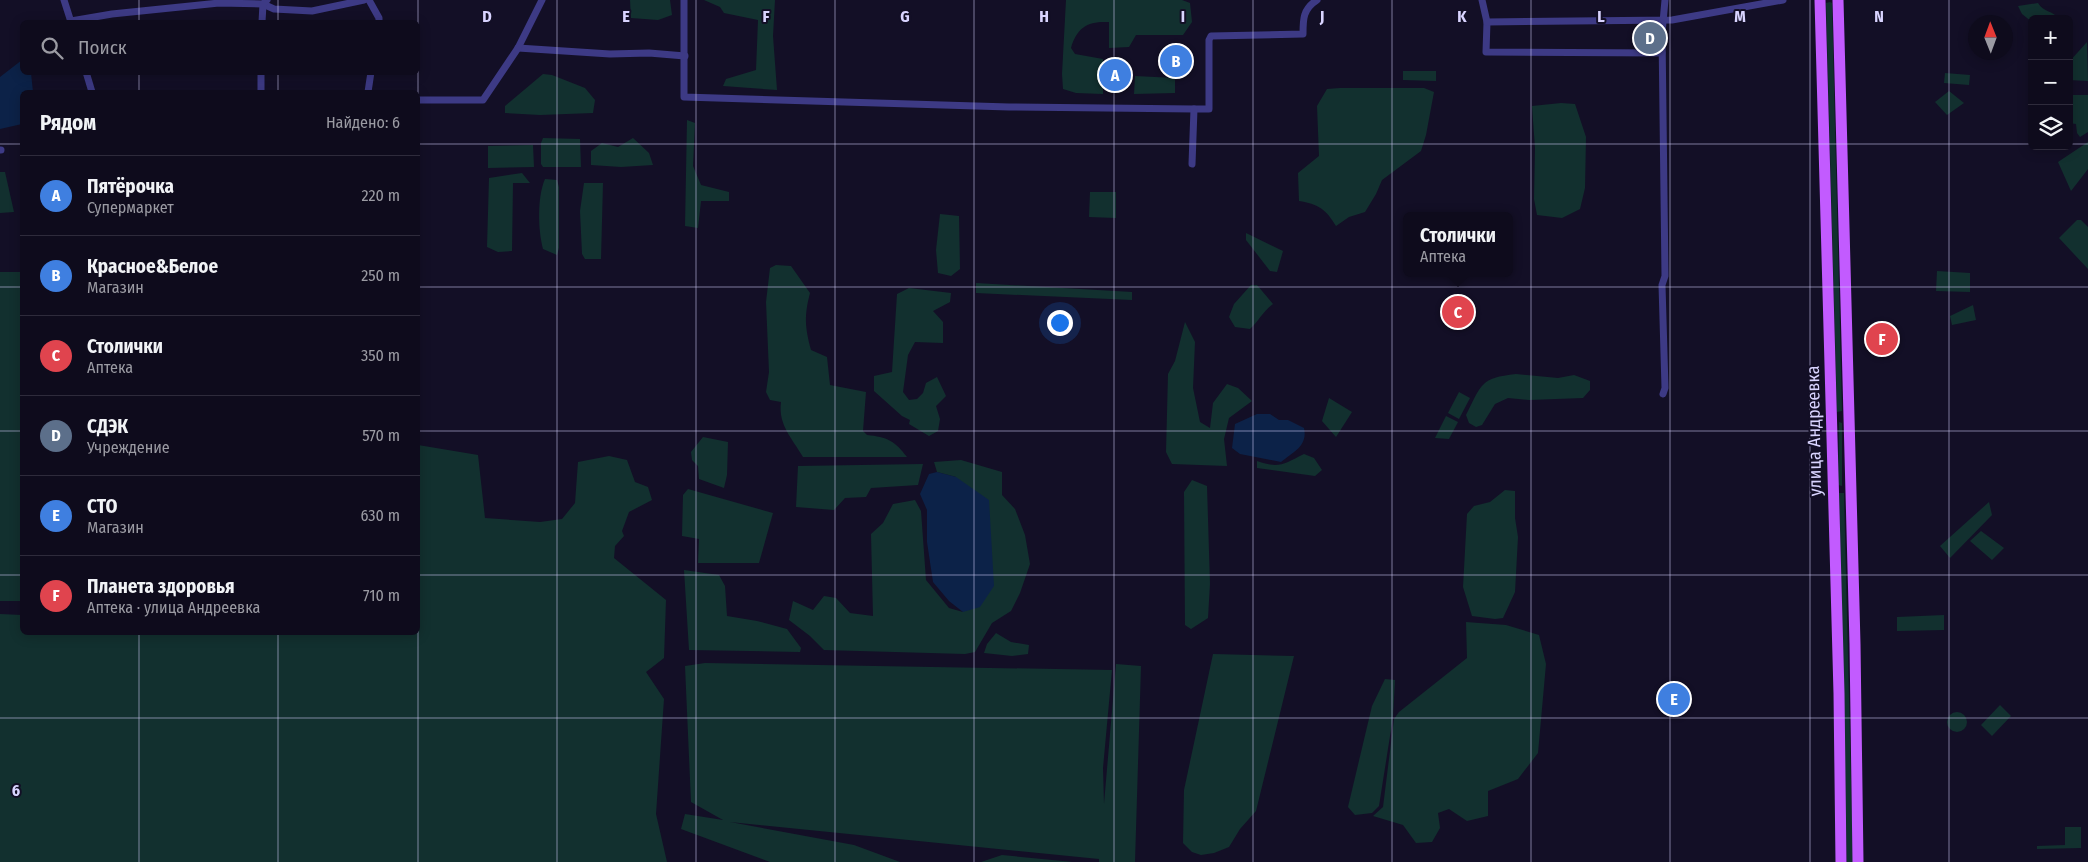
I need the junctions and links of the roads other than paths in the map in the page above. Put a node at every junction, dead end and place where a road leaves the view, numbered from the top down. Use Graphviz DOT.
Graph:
graph roads {
  1 [pos="64,0"];
  2 [pos="364,0"];
  3 [pos="369,0"];
  4 [pos="542,0"];
  5 [pos="684,0"];
  6 [pos="1317,0"];
  7 [pos="1482,0"];
  8 [pos="1665,0"];
  9 [pos="1783,0"];
  10 [pos="1820,0"];
  11 [pos="1838,0"];
  12 [pos="265,2"];
  13 [pos="70,20"];
  14 [pos="81,20"];
  15 [pos="262,20"];
  16 [pos="379,20"];
  17 [pos="1664,20"];
  18 [pos="1487,22"];
  19 [pos="518,48"];
  20 [pos="1662,52"];
  21 [pos="685,56"];
  22 [pos="87,75"];
  23 [pos="261,75"];
  24 [pos="371,75"];
  25 [pos="91,90"];
  26 [pos="261,90"];
  27 [pos="368,90"];
  28 [pos="420,100"];
  29 [pos="1194,110"];
  30 [pos="1192,164"];
  31 [pos="1663,394"];
  32 [pos="1848,419"];
  33 [pos="1832,420"];
  34 [pos="1850,486"];
  35 [pos="1833,487"];
  36 [pos="1841,862"];
  37 [pos="1858,862"];
  1 -- 13 [label="street"];
  2 -- 12 [label="street"];
  3 -- 16 [label="street"];
  4 -- 19 [label="street"];
  5 -- 21 [label="street"];
  6 -- 29 [label="street"];
  7 -- 18 [label="street"];
  8 -- 17 [label="street"];
  9 -- 17 [label="street"];
  10 -- 33 [label="main road, улица Андреевка"];
  11 -- 32 [label="main road, улица Андреевка"];
  12 -- 14 [label="street"];
  12 -- 15 [label="street"];
  17 -- 18 [label="street"];
  17 -- 20 [label="street"];
  18 -- 20 [label="street"];
  19 -- 21 [label="street"];
  19 -- 28 [label="street"];
  20 -- 31 [label="street"];
  21 -- 29 [label="street"];
  22 -- 25 [label="street"];
  23 -- 26 [label="street"];
  24 -- 27 [label="street"];
  29 -- 30 [label="street"];
  32 -- 33 [label="main road"];
  32 -- 34 [label="main road, улица Андреевка"];
  33 -- 35 [label="main road, улица Андреевка"];
  34 -- 35 [label="main road"];
  34 -- 37 [label="main road, улица Андреевка"];
  35 -- 36 [label="main road, улица Андреевка"];
}
